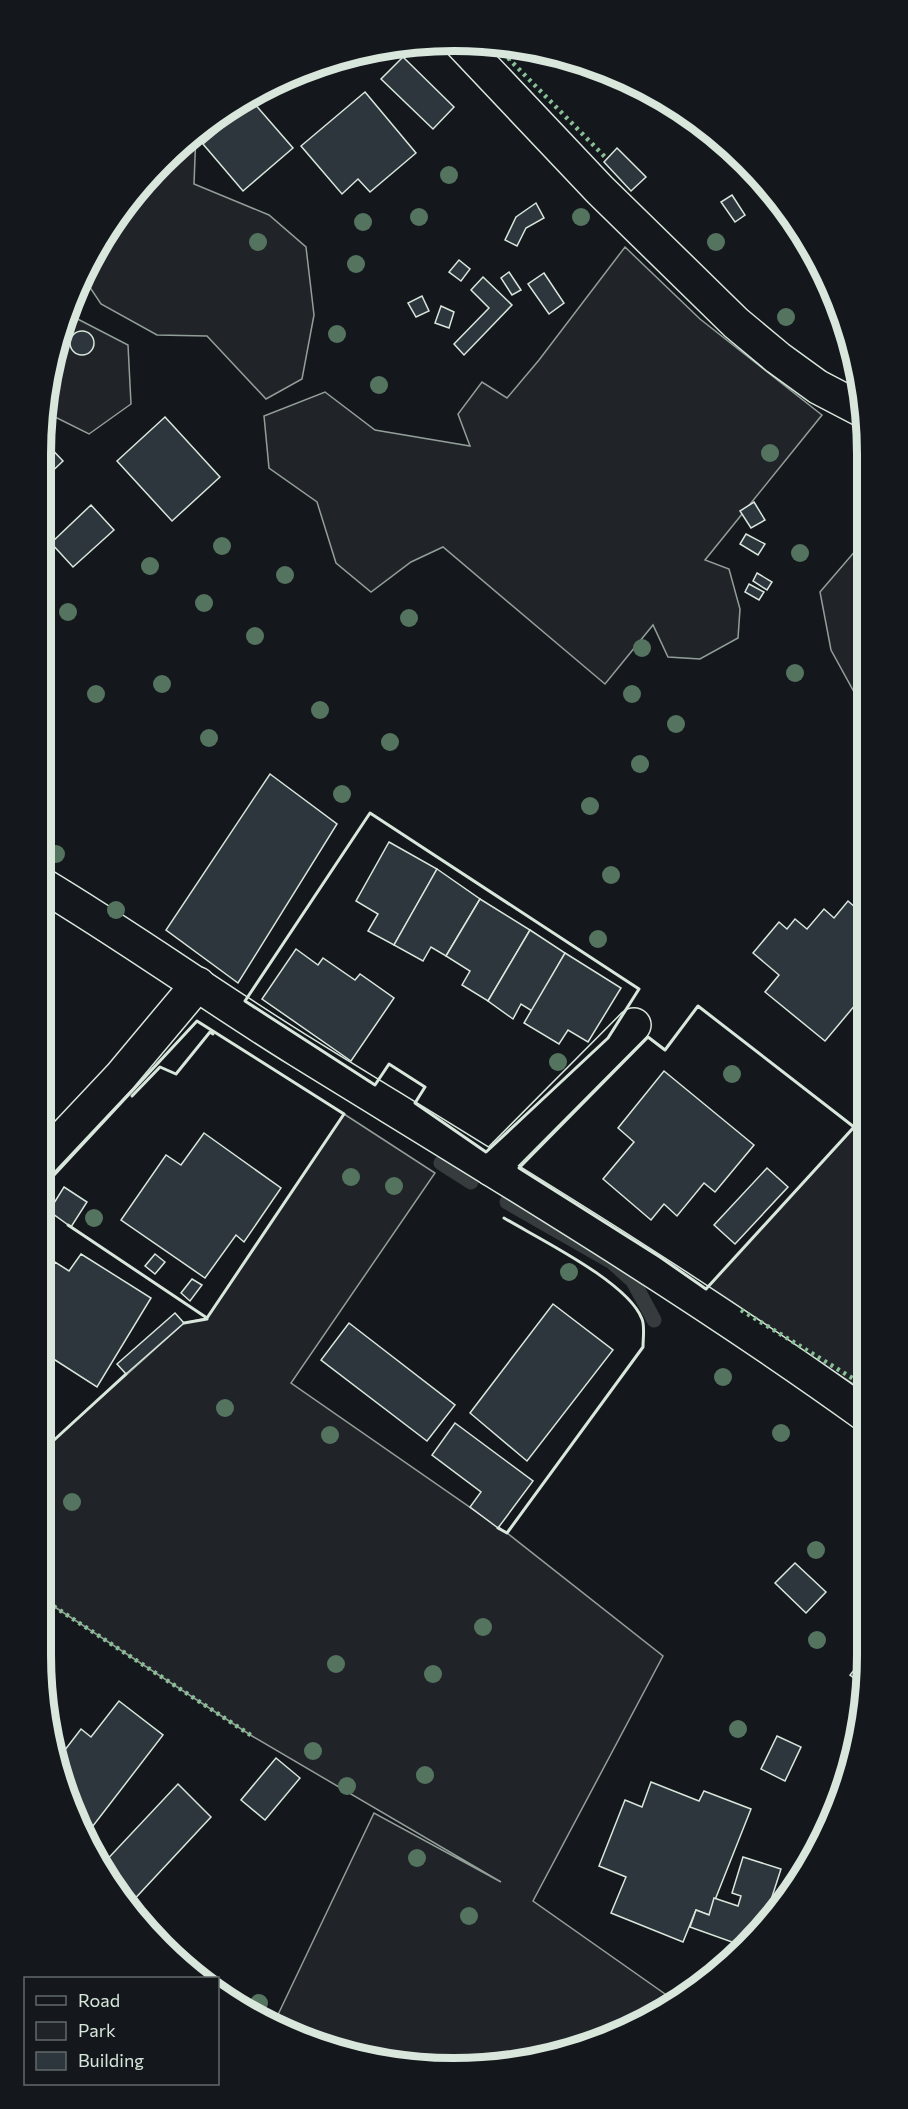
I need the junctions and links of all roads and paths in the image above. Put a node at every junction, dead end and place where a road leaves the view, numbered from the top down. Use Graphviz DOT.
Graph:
graph roads {
  1 [pos="469,52"];
  2 [pos="854,406"];
  3 [pos="51,891"];
  4 [pos="198,984"];
  5 [pos="634,1025"];
  6 [pos="51,1150"];
  7 [pos="491,1169"];
  8 [pos="857,1409"];
  1 -- 2 [label="street"];
  3 -- 4 [label="street"];
  4 -- 6 [label="street"];
  4 -- 7 [label="street"];
  5 -- 7 [label="street"];
  7 -- 8 [label="street"];
}
